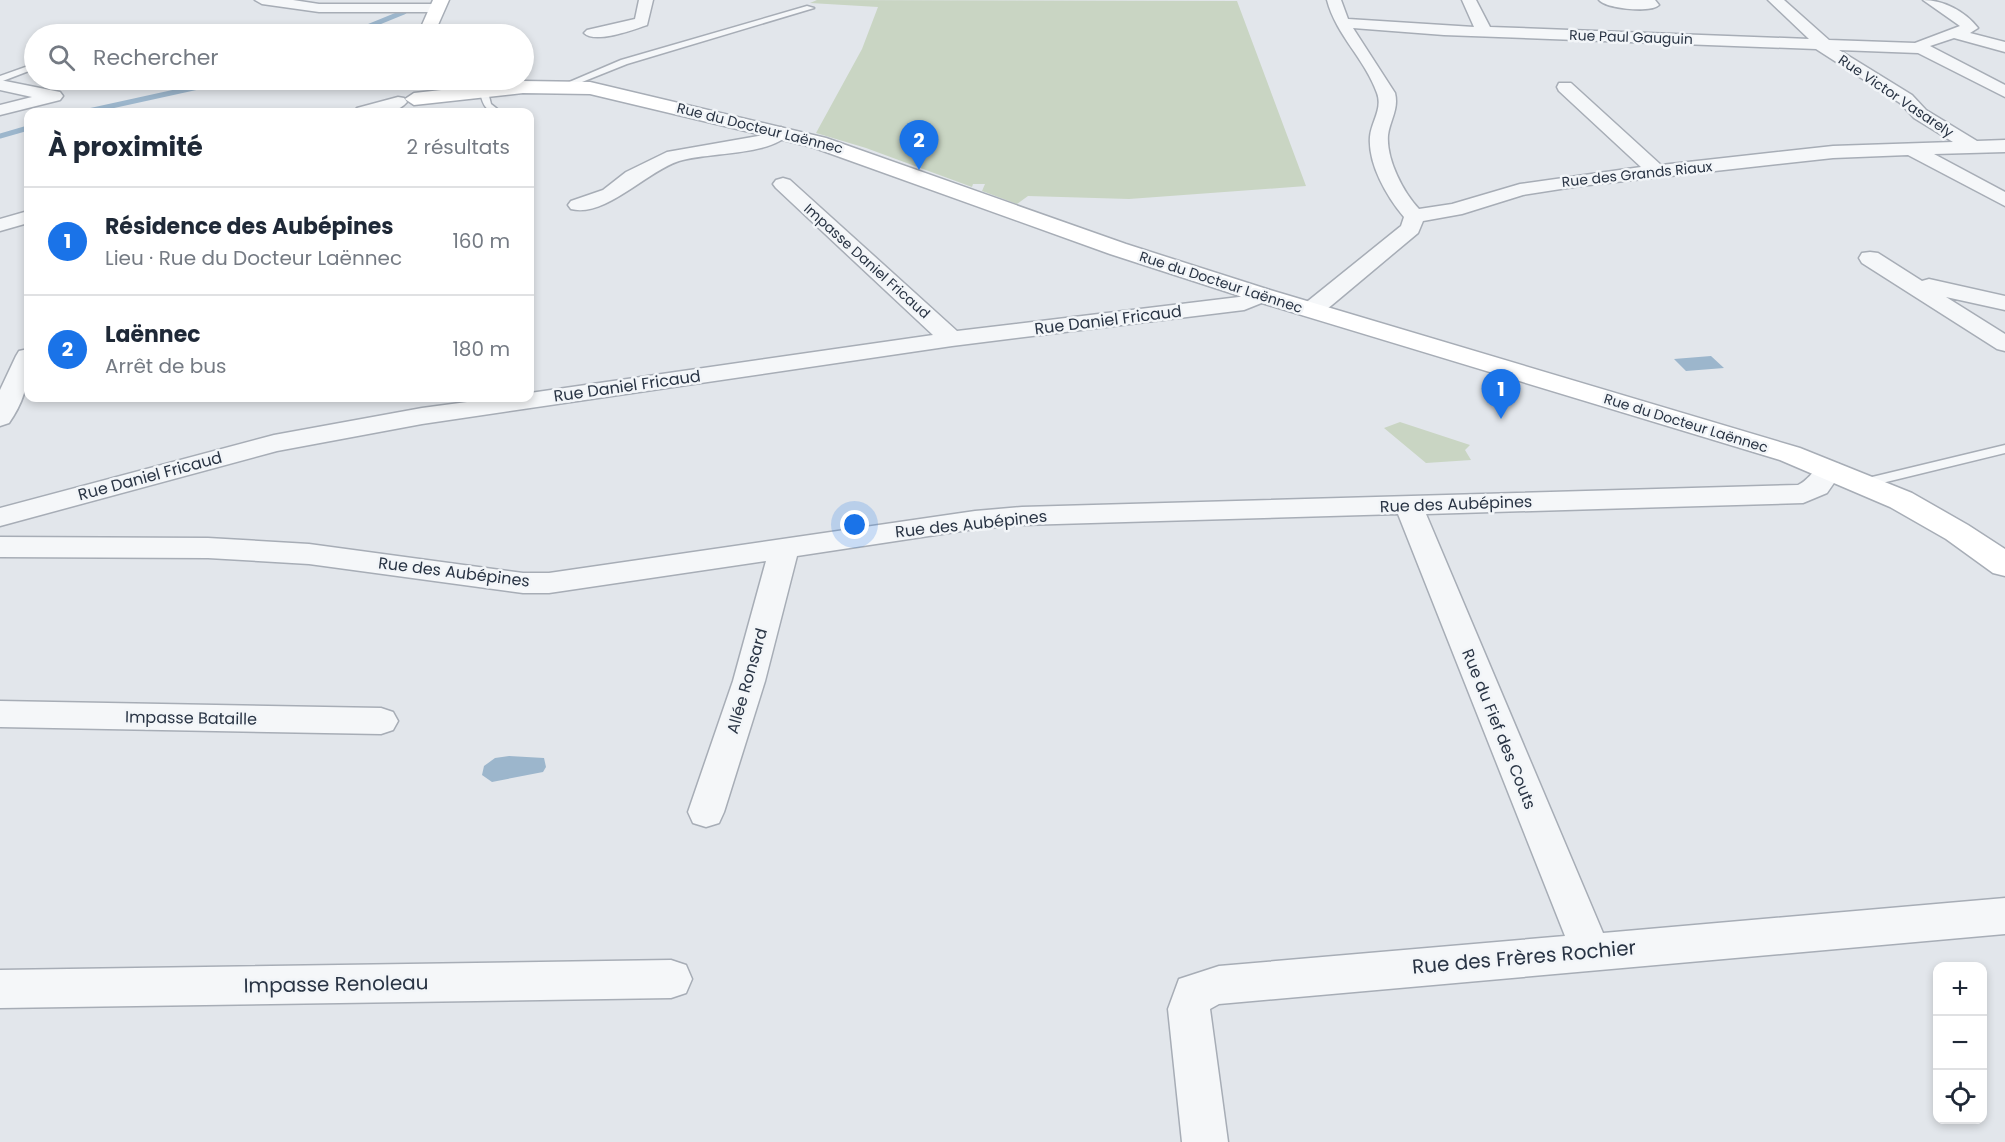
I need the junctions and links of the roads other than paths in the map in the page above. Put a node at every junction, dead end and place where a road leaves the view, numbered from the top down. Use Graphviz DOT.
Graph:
graph roads {
  1 [pos="262,0"];
  2 [pos="646,0"];
  3 [pos="1334,0"];
  4 [pos="1469,0"];
  5 [pos="1606,0"];
  6 [pos="1775,0"];
  7 [pos="1930,0"];
  8 [pos="1650,3"];
  9 [pos="439,4"];
  10 [pos="810,8"];
  11 [pos="1342,22"];
  12 [pos="430,24"];
  13 [pos="1484,31"];
  14 [pos="592,33"];
  15 [pos="1955,34"];
  16 [pos="1681,38"];
  17 [pos="1821,44"];
  18 [pos="2005,46"];
  19 [pos="1921,48"];
  20 [pos="24,70"];
  21 [pos="0,80"];
  22 [pos="0,85"];
  23 [pos="564,86"];
  24 [pos="1565,87"];
  25 [pos="534,88"];
  26 [pos="24,90"];
  27 [pos="25,90"];
  28 [pos="511,90"];
  29 [pos="484,92"];
  30 [pos="2005,92"];
  31 [pos="405,94"];
  32 [pos="372,108"];
  33 [pos="491,108"];
  34 [pos="0,110"];
  35 [pos="781,132"];
  36 [pos="2005,146"];
  37 [pos="1973,147"];
  38 [pos="1911,149"];
  39 [pos="1657,172"];
  40 [pos="783,184"];
  41 [pos="2005,200"];
  42 [pos="578,205"];
  43 [pos="1414,216"];
  44 [pos="1870,258"];
  45 [pos="1908,282"];
  46 [pos="1261,295"];
  47 [pos="2005,303"];
  48 [pos="1311,310"];
  49 [pos="952,339"];
  50 [pos="2005,344"];
  51 [pos="24,361"];
  52 [pos="8,383"];
  53 [pos="534,400"];
  54 [pos="519,402"];
  55 [pos="0,418"];
  56 [pos="2005,450"];
  57 [pos="1829,470"];
  58 [pos="1871,485"];
  59 [pos="1409,506"];
  60 [pos="0,517"];
  61 [pos="0,547"];
  62 [pos="784,548"];
  63 [pos="2005,565"];
  64 [pos="0,714"];
  65 [pos="381,721"];
  66 [pos="706,812"];
  67 [pos="2005,916"];
  68 [pos="1591,951"];
  69 [pos="671,979"];
  70 [pos="0,989"];
  71 [pos="1205,1142"];
  1 -- 9 [label="street"];
  2 -- 14 [label="street"];
  3 -- 11 [label="street"];
  4 -- 13 [label="street"];
  5 -- 8 [label="street"];
  6 -- 17 [label="street, Rue Victor Vasarely"];
  7 -- 15 [label="street"];
  8 -- 16 [label="street"];
  9 -- 12 [label="street"];
  10 -- 23 [label="lane"];
  11 -- 13 [label="street, Rue Paul Gauguin"];
  11 -- 43 [label="street"];
  13 -- 16 [label="street, Rue Paul Gauguin"];
  15 -- 18 [label="street"];
  15 -- 19 [label="street"];
  16 -- 17 [label="street, Rue Paul Gauguin"];
  17 -- 19 [label="street, Rue Paul Gauguin"];
  17 -- 37 [label="street, Rue Victor Vasarely"];
  19 -- 30 [label="street"];
  20 -- 21 [label="lane"];
  22 -- 26 [label="street"];
  23 -- 25 [label="street, Rue du Docteur Laënnec"];
  23 -- 35 [label="street, Rue du Docteur Laënnec"];
  24 -- 39 [label="street"];
  27 -- 34 [label="street"];
  28 -- 29 [label="street, Rue du Docteur Laënnec"];
  29 -- 31 [label="street, Rue du Docteur Laënnec"];
  29 -- 33 [label="lane"];
  31 -- 32 [label="street"];
  35 -- 42 [label="street"];
  35 -- 46 [label="street, Rue du Docteur Laënnec"];
  36 -- 37 [label="street, Rue des Grands Riaux"];
  37 -- 38 [label="street, Rue des Grands Riaux"];
  38 -- 39 [label="street, Rue des Grands Riaux"];
  38 -- 41 [label="street"];
  39 -- 43 [label="street, Rue des Grands Riaux"];
  40 -- 49 [label="street, Impasse Daniel Fricaud"];
  43 -- 48 [label="street"];
  44 -- 45 [label="street"];
  45 -- 47 [label="street"];
  45 -- 50 [label="street"];
  46 -- 48 [label="street, Rue du Docteur Laënnec"];
  46 -- 49 [label="street, Rue Daniel Fricaud"];
  48 -- 57 [label="street, Rue du Docteur Laënnec"];
  49 -- 53 [label="street, Rue Daniel Fricaud"];
  51 -- 52 [label="street"];
  52 -- 55 [label="street"];
  54 -- 60 [label="street, Rue Daniel Fricaud"];
  56 -- 58 [label="lane"];
  57 -- 58 [label="street, Rue du Docteur Laënnec"];
  57 -- 59 [label="street, Rue des Aubépines"];
  58 -- 63 [label="street, Rue du Docteur Laënnec"];
  59 -- 62 [label="street, Rue des Aubépines"];
  59 -- 68 [label="street, Rue du Fief des Couts"];
  61 -- 62 [label="street, Rue des Aubépines"];
  62 -- 66 [label="street, Allée Ronsard"];
  64 -- 65 [label="street, Impasse Bataille"];
  67 -- 68 [label="street, Rue des Frères Rochier"];
  68 -- 71 [label="street, Rue des Frères Rochier"];
  69 -- 70 [label="street, Impasse Renoleau"];
}
